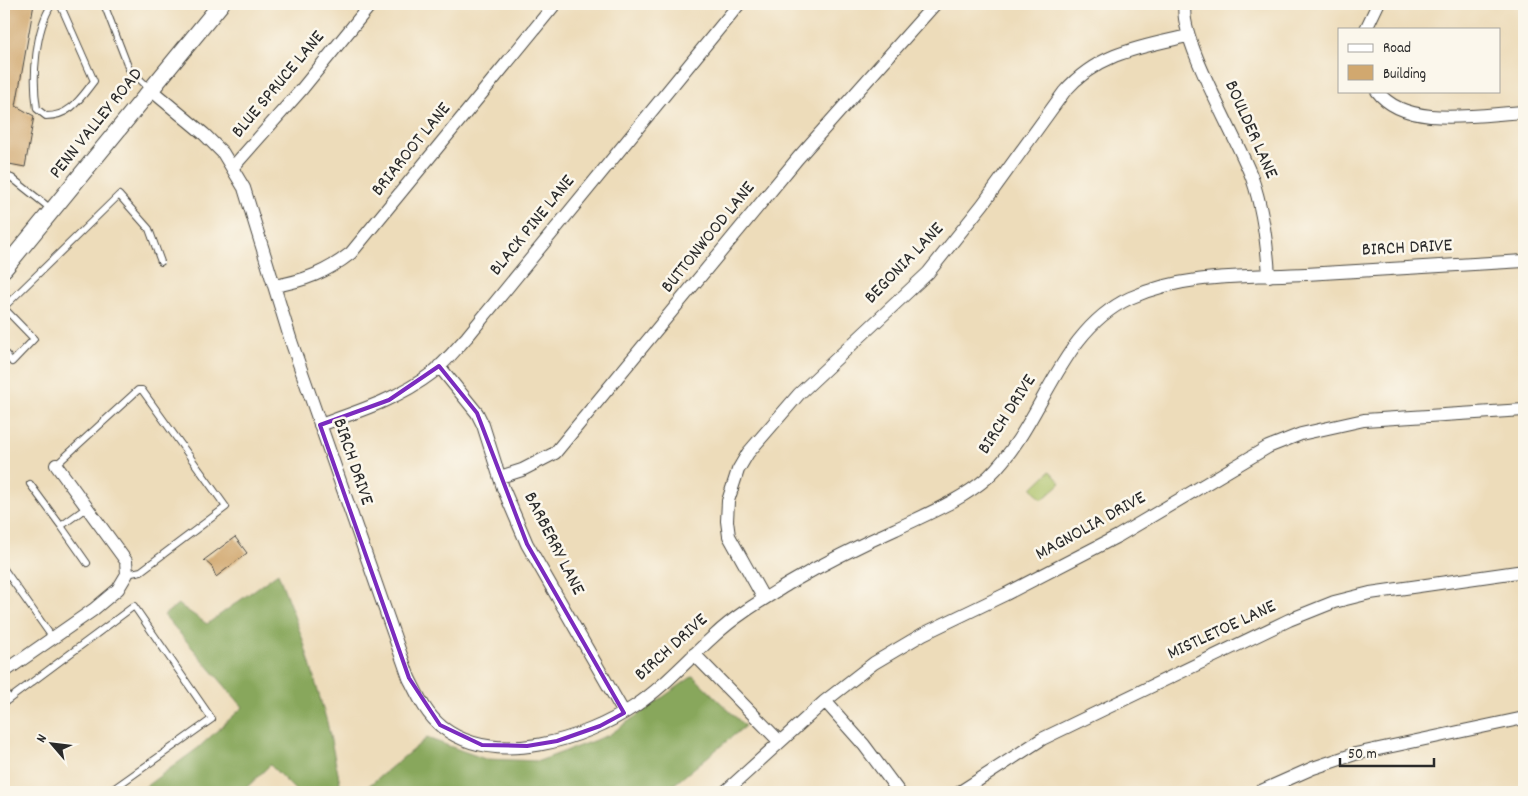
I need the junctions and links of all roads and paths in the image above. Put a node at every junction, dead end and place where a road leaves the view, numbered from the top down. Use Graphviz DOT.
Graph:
graph roads {
  1 [pos="52,4"];
  2 [pos="60,4"];
  3 [pos="104,4"];
  4 [pos="221,4"];
  5 [pos="371,4"];
  6 [pos="556,4"];
  7 [pos="739,4"];
  8 [pos="935,4"];
  9 [pos="1185,4"];
  10 [pos="1378,4"];
  11 [pos="1366,28"];
  12 [pos="1188,36"];
  13 [pos="151,90"];
  14 [pos="1378,92"];
  15 [pos="1524,112"];
  16 [pos="233,167"];
  17 [pos="4,175"];
  18 [pos="52,210"];
  19 [pos="1524,261"];
  20 [pos="161,262"];
  21 [pos="4,269"];
  22 [pos="1269,276"];
  23 [pos="274,286"];
  24 [pos="4,307"];
  25 [pos="4,352"];
  26 [pos="439,366"];
  27 [pos="1524,410"];
  28 [pos="320,425"];
  29 [pos="56,465"];
  30 [pos="500,477"];
  31 [pos="30,484"];
  32 [pos="86,508"];
  33 [pos="61,526"];
  34 [pos="87,564"];
  35 [pos="4,569"];
  36 [pos="1524,571"];
  37 [pos="127,574"];
  38 [pos="764,599"];
  39 [pos="52,637"];
  40 [pos="694,654"];
  41 [pos="4,672"];
  42 [pos="4,689"];
  43 [pos="825,700"];
  44 [pos="6,701"];
  45 [pos="624,713"];
  46 [pos="1524,718"];
  47 [pos="780,742"];
  48 [pos="109,792"];
  49 [pos="725,792"];
  50 [pos="899,792"];
  51 [pos="960,792"];
  52 [pos="1259,792"];
  1 -- 2 [label="lane"];
  3 -- 13 [label="lane"];
  4 -- 13 [label="street, PENN VALLEY ROAD"];
  5 -- 16 [label="street, BLUE SPRUCE LANE"];
  6 -- 23 [label="street, BRIAROOT LANE"];
  7 -- 26 [label="street, BLACK PINE LANE"];
  8 -- 30 [label="street, BUTTONWOOD LANE"];
  9 -- 12 [label="street, BOULDER LANE"];
  10 -- 11 [label="street"];
  12 -- 22 [label="street, BOULDER LANE"];
  12 -- 38 [label="street, BEGONIA LANE"];
  13 -- 16 [label="street, BIRCH DRIVE"];
  13 -- 18 [label="street, PENN VALLEY ROAD"];
  14 -- 15 [label="street"];
  16 -- 23 [label="street, BIRCH DRIVE"];
  17 -- 18 [label="lane"];
  18 -- 21 [label="street, PENN VALLEY ROAD"];
  19 -- 22 [label="street, BIRCH DRIVE"];
  20 -- 24 [label="lane"];
  22 -- 38 [label="street, BIRCH DRIVE"];
  23 -- 28 [label="street, BIRCH DRIVE"];
  24 -- 25 [label="lane"];
  26 -- 28 [label="street, BLACK PINE LANE"];
  26 -- 30 [label="street, BARBERRY LANE"];
  27 -- 43 [label="street, MAGNOLIA DRIVE"];
  28 -- 45 [label="street, BIRCH DRIVE"];
  29 -- 32 [label="street"];
  29 -- 37 [label="lane"];
  30 -- 45 [label="street, BARBERRY LANE"];
  31 -- 33 [label="lane"];
  32 -- 33 [label="lane"];
  32 -- 37 [label="street"];
  33 -- 34 [label="lane"];
  35 -- 39 [label="lane"];
  36 -- 51 [label="street, MISTLETOE LANE"];
  37 -- 39 [label="street"];
  38 -- 40 [label="street, BIRCH DRIVE"];
  39 -- 41 [label="street"];
  40 -- 45 [label="street, BIRCH DRIVE"];
  40 -- 47 [label="street"];
  42 -- 44 [label="lane"];
  43 -- 47 [label="street, MAGNOLIA DRIVE"];
  43 -- 50 [label="street"];
  44 -- 48 [label="lane"];
  46 -- 52 [label="street"];
  47 -- 49 [label="street, MAGNOLIA DRIVE"];
}
